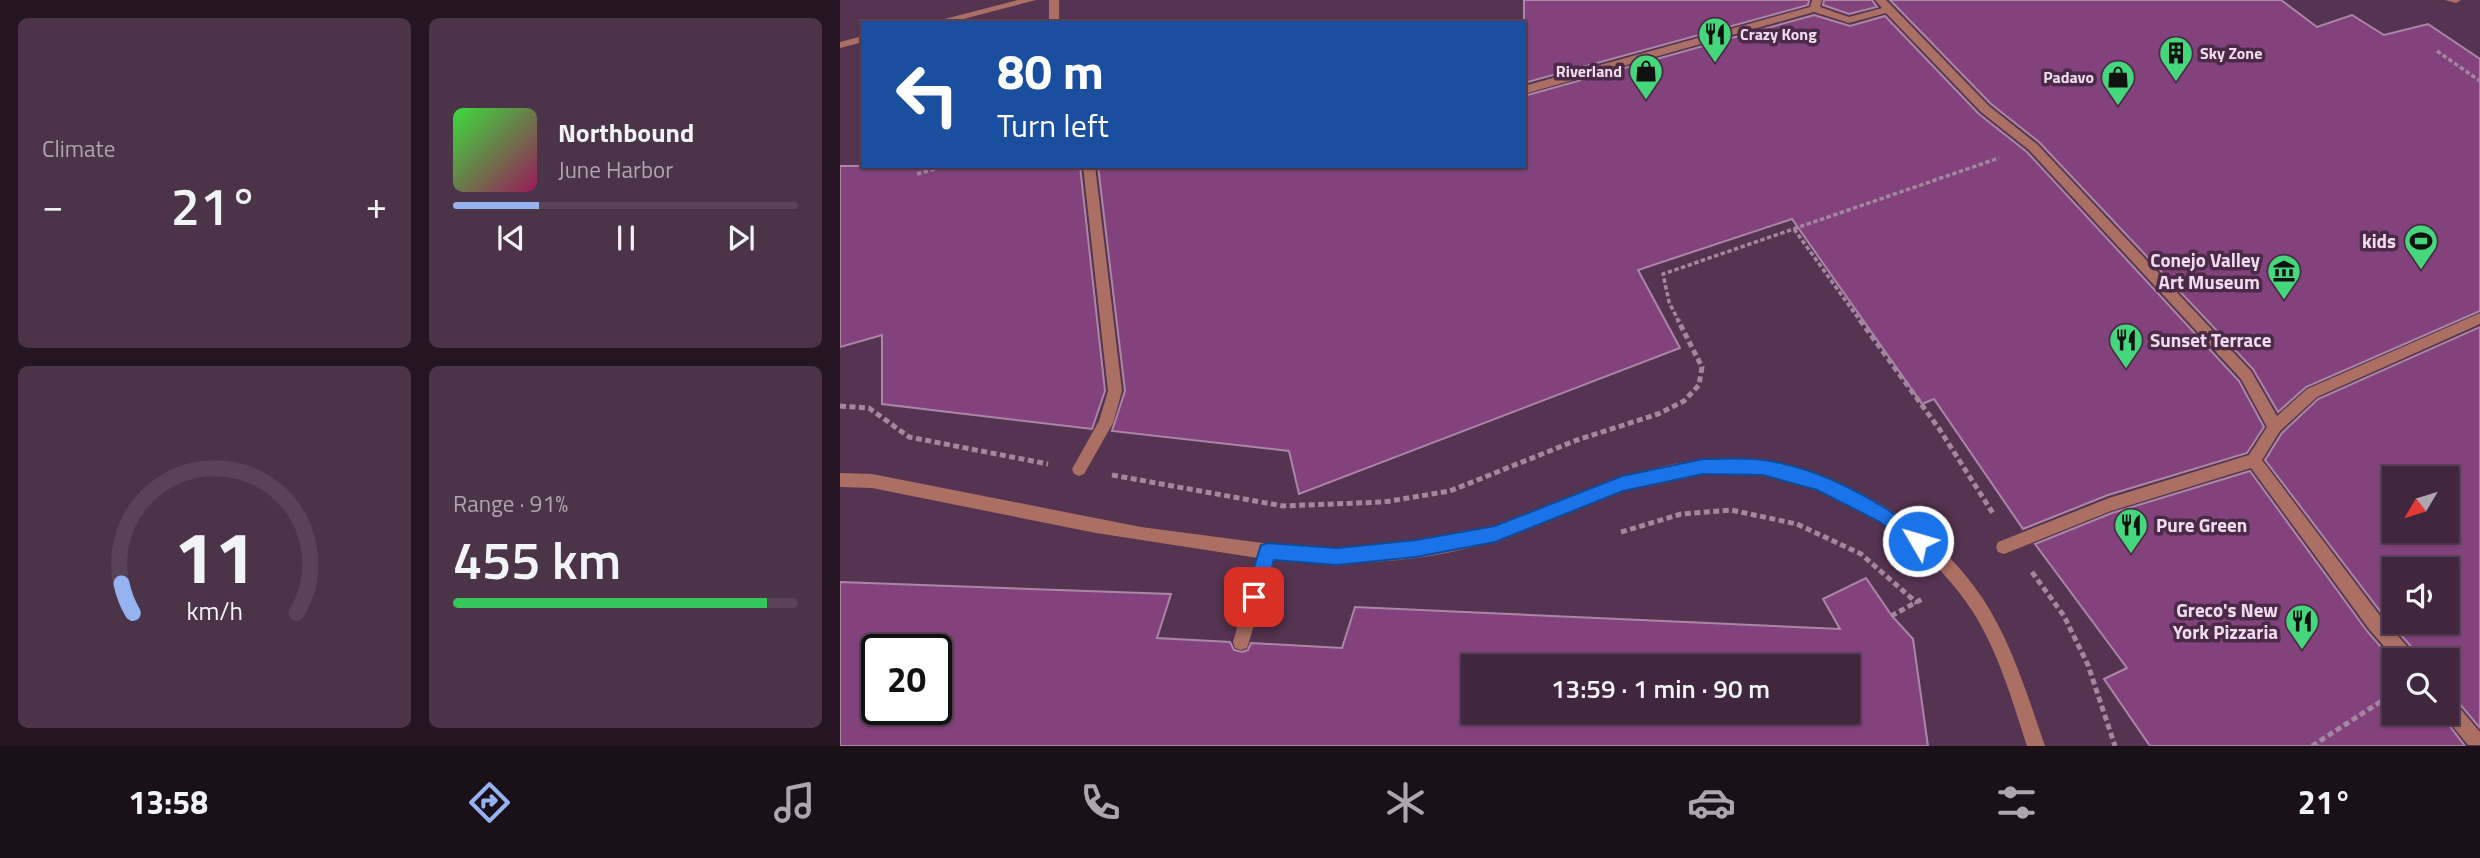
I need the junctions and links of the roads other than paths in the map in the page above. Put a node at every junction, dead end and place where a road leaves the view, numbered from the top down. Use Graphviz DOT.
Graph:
graph roads {
  1 [pos="1031,0"];
  2 [pos="1054,0"];
  3 [pos="2450,0"];
  4 [pos="2456,0"];
  5 [pos="1815,5"];
  6 [pos="1884,5"];
  7 [pos="942,21"];
  8 [pos="1054,21"];
  9 [pos="861,40"];
  10 [pos="840,45"];
  11 [pos="1526,89"];
  12 [pos="1089,168"];
  13 [pos="2480,318"];
  14 [pos="2275,427"];
  15 [pos="2254,460"];
  16 [pos="1079,469"];
  17 [pos="840,480"];
  18 [pos="2008,545"];
  19 [pos="1268,551"];
  20 [pos="1241,642"];
  21 [pos="2398,648"];
  22 [pos="2459,721"];
  23 [pos="2474,739"];
  24 [pos="2036,746"];
  1 -- 7 [label="street"];
  2 -- 8 [label="street"];
  3 -- 4 [label="street"];
  5 -- 6 [label="street"];
  5 -- 11 [label="street"];
  6 -- 14 [label="street"];
  9 -- 10 [label="street"];
  12 -- 16 [label="street"];
  13 -- 14 [label="street"];
  14 -- 15 [label="street"];
  15 -- 18 [label="street"];
  15 -- 21 [label="street"];
  17 -- 19 [label="street"];
  19 -- 20 [label="street"];
  19 -- 24 [label="street"];
  22 -- 23 [label="street"];
}
